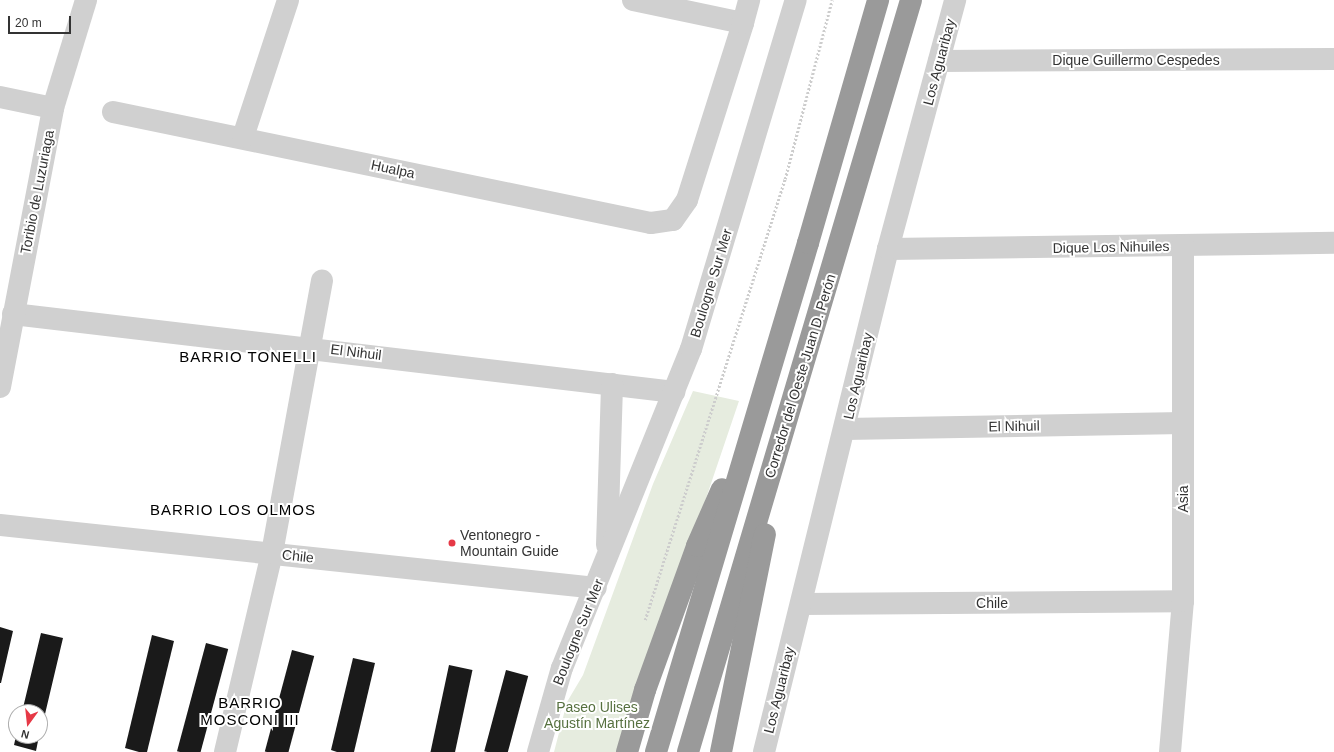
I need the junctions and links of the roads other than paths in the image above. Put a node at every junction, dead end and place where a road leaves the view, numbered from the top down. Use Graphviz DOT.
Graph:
graph roads {
  1 [pos="86,0"];
  2 [pos="288,0"];
  3 [pos="633,0"];
  4 [pos="749,0"];
  5 [pos="796,0"];
  6 [pos="878,0"];
  7 [pos="911,0"];
  8 [pos="955,0"];
  9 [pos="744,24"];
  10 [pos="1334,59"];
  11 [pos="939,61"];
  12 [pos="0,97"];
  13 [pos="53,108"];
  14 [pos="113,112"];
  15 [pos="243,137"];
  16 [pos="1334,243"];
  17 [pos="1183,246"];
  18 [pos="888,249"];
  19 [pos="322,281"];
  20 [pos="13,314"];
  21 [pos="310,347"];
  22 [pos="612,384"];
  23 [pos="0,387"];
  24 [pos="674,392"];
  25 [pos="761,402"];
  26 [pos="790,402"];
  27 [pos="1183,423"];
  28 [pos="845,429"];
  29 [pos="0,525"];
  30 [pos="272,553"];
  31 [pos="607,559"];
  32 [pos="596,588"];
  33 [pos="1183,601"];
  34 [pos="801,604"];
  35 [pos="225,752"];
  36 [pos="538,752"];
  37 [pos="627,752"];
  38 [pos="656,752"];
  39 [pos="688,752"];
  40 [pos="721,752"];
  41 [pos="764,752"];
  42 [pos="1170,752"];
  1 -- 13 [label="street, Toribio de Luzuriaga"];
  2 -- 15 [label="street"];
  3 -- 9 [label="street"];
  4 -- 9 [label="street"];
  5 -- 24 [label="street, Boulogne Sur Mer"];
  6 -- 25 [label="highway"];
  7 -- 26 [label="highway, Corredor del Oeste Juan D. Perón"];
  8 -- 11 [label="street, Los Aguaribay"];
  9 -- 15 [label="street, Hualpa"];
  10 -- 11 [label="street, Dique Guillermo Cespedes"];
  11 -- 18 [label="street, Los Aguaribay"];
  12 -- 13 [label="street"];
  13 -- 20 [label="street, Toribio de Luzuriaga"];
  14 -- 15 [label="street, Hualpa"];
  16 -- 17 [label="street, Dique Los Nihuiles"];
  17 -- 18 [label="street, Dique Los Nihuiles"];
  17 -- 27 [label="street, Asia"];
  18 -- 28 [label="street, Los Aguaribay"];
  19 -- 21 [label="street"];
  20 -- 21 [label="street, El Nihuil"];
  20 -- 23 [label="street, Toribio de Luzuriaga"];
  21 -- 22 [label="street, El Nihuil"];
  21 -- 30 [label="street"];
  22 -- 24 [label="street, El Nihuil"];
  22 -- 31 [label="street, Boulogne Sur Mer"];
  24 -- 31 [label="street, Boulogne Sur Mer"];
  25 -- 37 [label="highway"];
  25 -- 38 [label="highway"];
  26 -- 39 [label="highway, Corredor del Oeste Juan D. Perón"];
  26 -- 40 [label="highway"];
  27 -- 28 [label="street, El Nihuil"];
  27 -- 33 [label="street, Asia"];
  28 -- 34 [label="street, Los Aguaribay"];
  29 -- 30 [label="street, Chile"];
  30 -- 32 [label="street, Chile"];
  30 -- 35 [label="street"];
  31 -- 32 [label="street, Boulogne Sur Mer"];
  32 -- 36 [label="street, Boulogne Sur Mer"];
  33 -- 34 [label="street, Chile"];
  33 -- 42 [label="street, Asia"];
  34 -- 41 [label="street, Los Aguaribay"];
}
